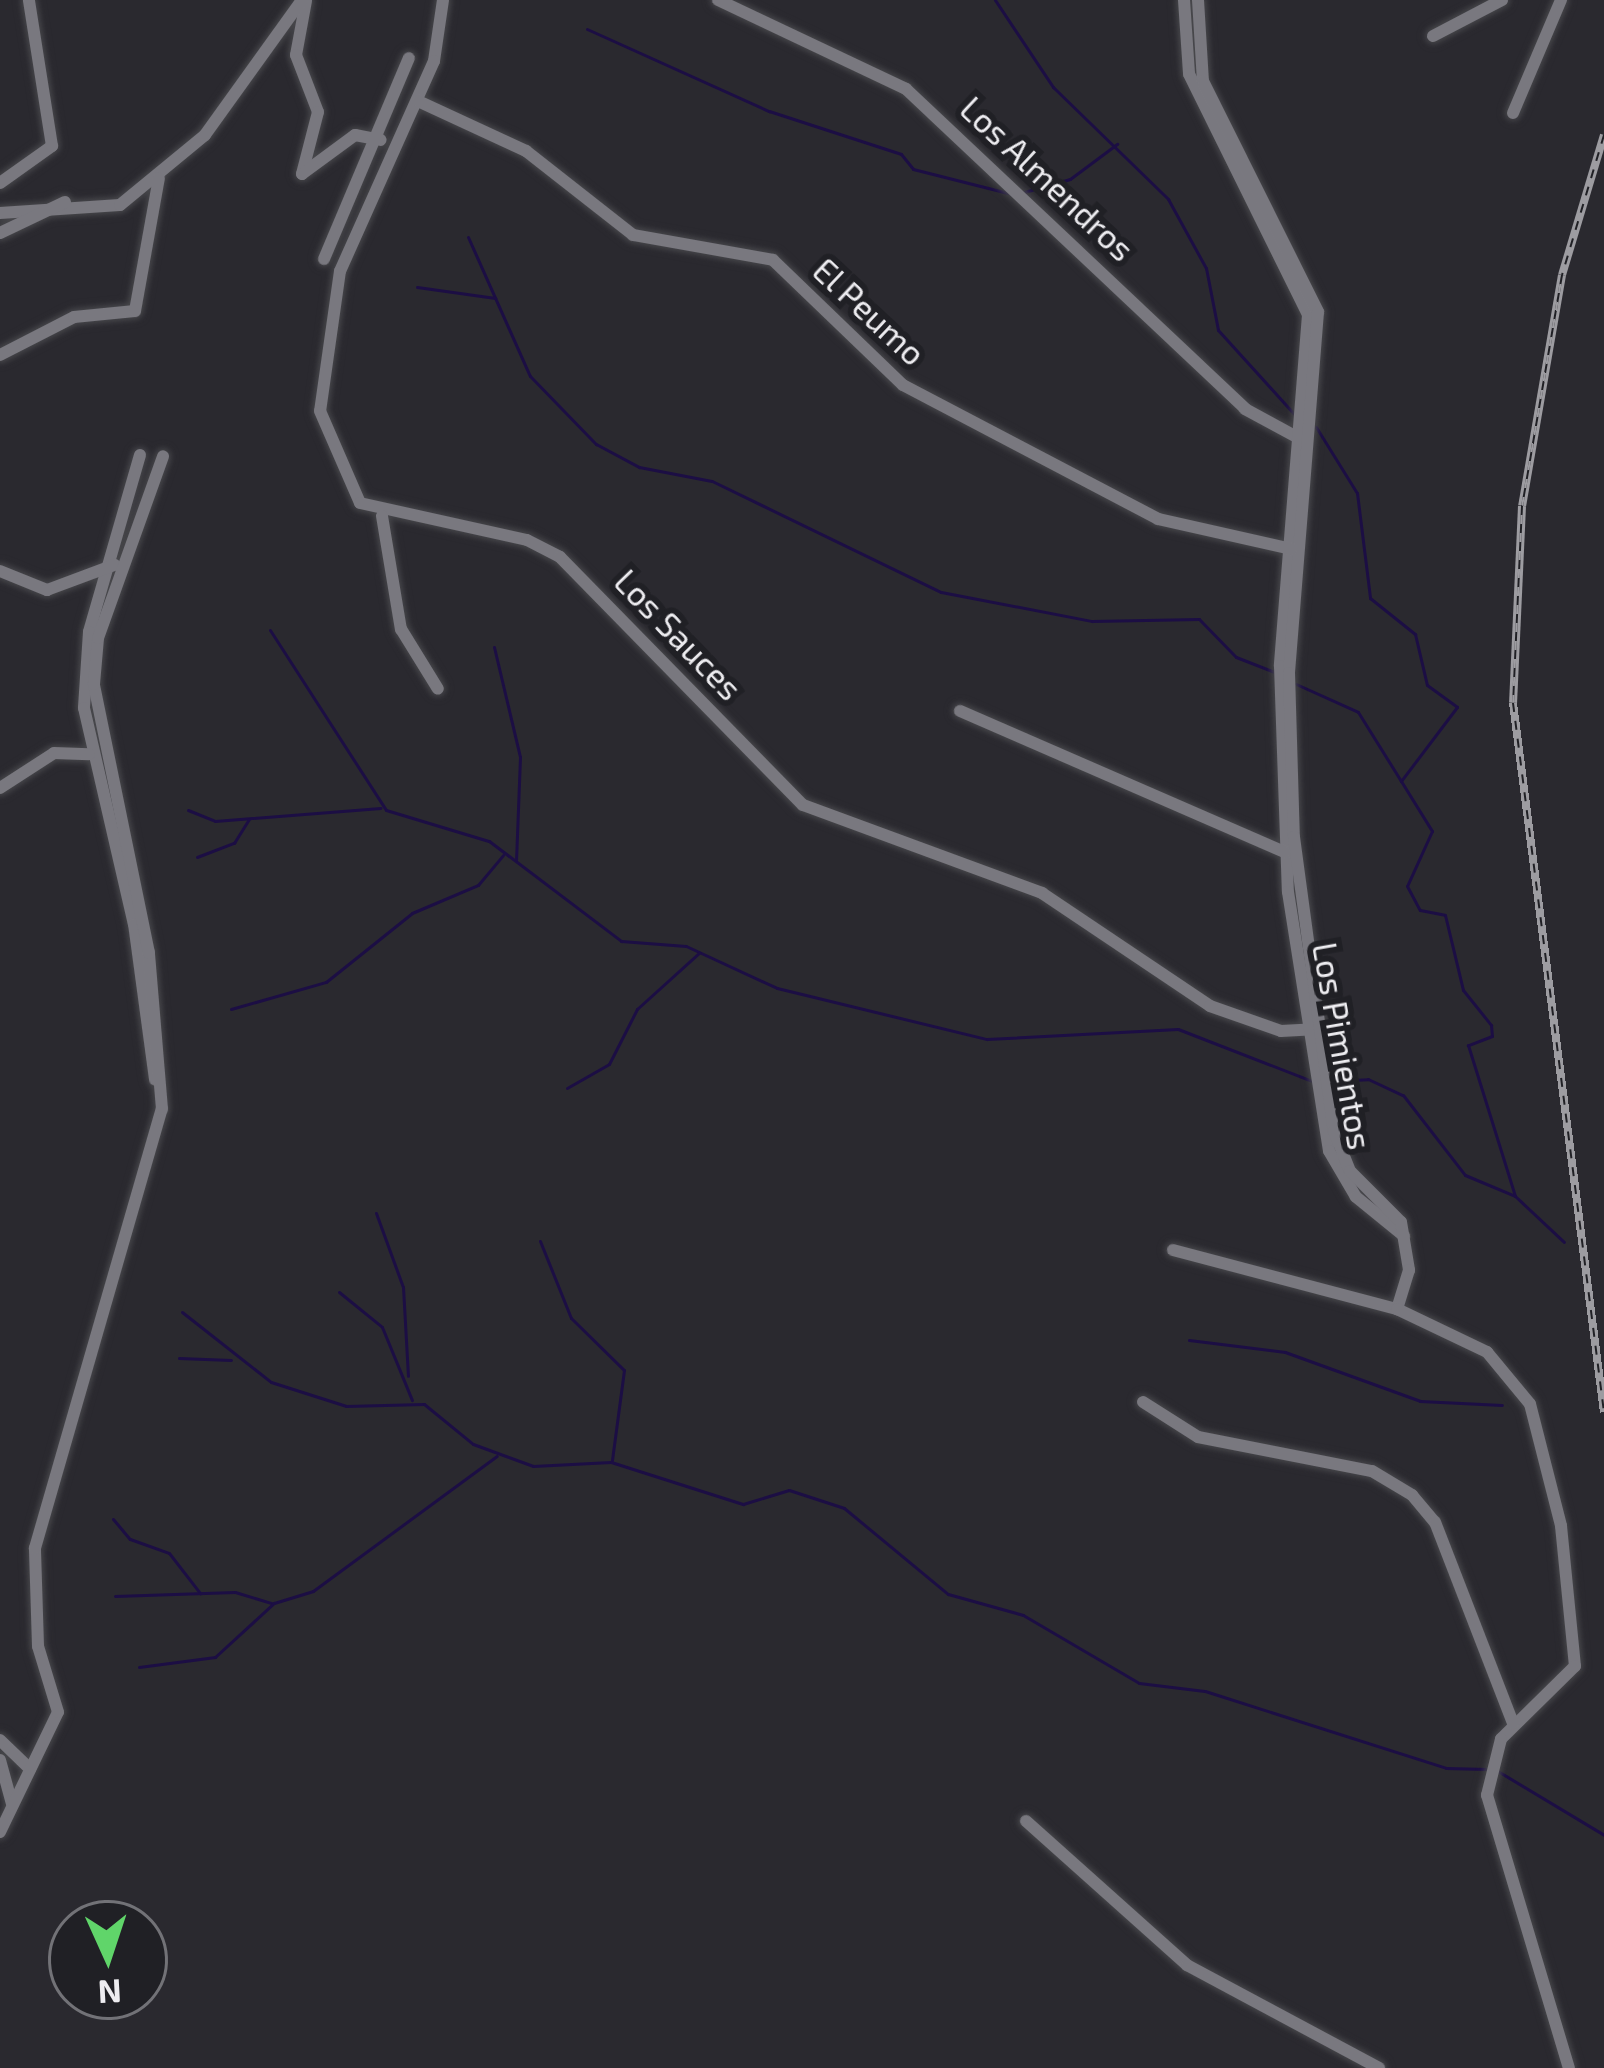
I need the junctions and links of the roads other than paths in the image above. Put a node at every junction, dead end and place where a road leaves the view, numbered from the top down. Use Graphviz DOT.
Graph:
graph roads {
  1 [pos="29,0"];
  2 [pos="304,0"];
  3 [pos="442,0"];
  4 [pos="718,0"];
  5 [pos="1184,0"];
  6 [pos="1198,0"];
  7 [pos="1502,0"];
  8 [pos="1561,0"];
  9 [pos="1433,36"];
  10 [pos="409,58"];
  11 [pos="418,101"];
  12 [pos="1513,113"];
  13 [pos="381,140"];
  14 [pos="159,176"];
  15 [pos="0,183"];
  16 [pos="66,201"];
  17 [pos="0,213"];
  18 [pos="0,233"];
  19 [pos="324,259"];
  20 [pos="0,355"];
  21 [pos="1302,441"];
  22 [pos="140,455"];
  23 [pos="163,456"];
  24 [pos="382,516"];
  25 [pos="1292,550"];
  26 [pos="114,565"];
  27 [pos="0,571"];
  28 [pos="438,688"];
  29 [pos="960,711"];
  30 [pos="88,754"];
  31 [pos="0,788"];
  32 [pos="1285,852"];
  33 [pos="1312,1030"];
  34 [pos="155,1081"];
  35 [pos="1173,1250"];
  36 [pos="1397,1309"];
  37 [pos="1143,1402"];
  38 [pos="1513,1724"];
  39 [pos="0,1740"];
  40 [pos="0,1760"];
  41 [pos="30,1769"];
  42 [pos="13,1805"];
  43 [pos="1026,1821"];
  44 [pos="0,1832"];
  45 [pos="1379,2068"];
  46 [pos="1568,2068"];
  1 -- 15 [label="street"];
  2 -- 13 [label="street"];
  2 -- 14 [label="street"];
  3 -- 11 [label="street"];
  4 -- 21 [label="street, Los Almendros"];
  5 -- 21 [label="street, Los Pimientos"];
  6 -- 21 [label="street, Los Pimientos"];
  7 -- 9 [label="street"];
  8 -- 12 [label="street"];
  10 -- 13 [label="street"];
  11 -- 24 [label="street"];
  11 -- 25 [label="street, El Peumo"];
  13 -- 19 [label="street"];
  14 -- 16 [label="street"];
  14 -- 20 [label="street"];
  16 -- 17 [label="street"];
  16 -- 18 [label="street"];
  21 -- 25 [label="street, Los Pimientos"];
  22 -- 26 [label="street"];
  23 -- 41 [label="street"];
  24 -- 28 [label="street"];
  24 -- 33 [label="street, Los Sauces"];
  25 -- 32 [label="street, Los Pimientos"];
  25 -- 33 [label="street, Los Pimientos"];
  26 -- 27 [label="street"];
  26 -- 30 [label="street"];
  29 -- 32 [label="street"];
  30 -- 31 [label="street"];
  30 -- 34 [label="street"];
  32 -- 33 [label="street, Los Pimientos"];
  33 -- 36 [label="street, Los Pimientos"];
  35 -- 36 [label="street"];
  36 -- 38 [label="street"];
  37 -- 38 [label="street"];
  38 -- 46 [label="street"];
  39 -- 41 [label="street"];
  40 -- 42 [label="street"];
  41 -- 42 [label="street"];
  42 -- 44 [label="street"];
  43 -- 45 [label="street"];
}
